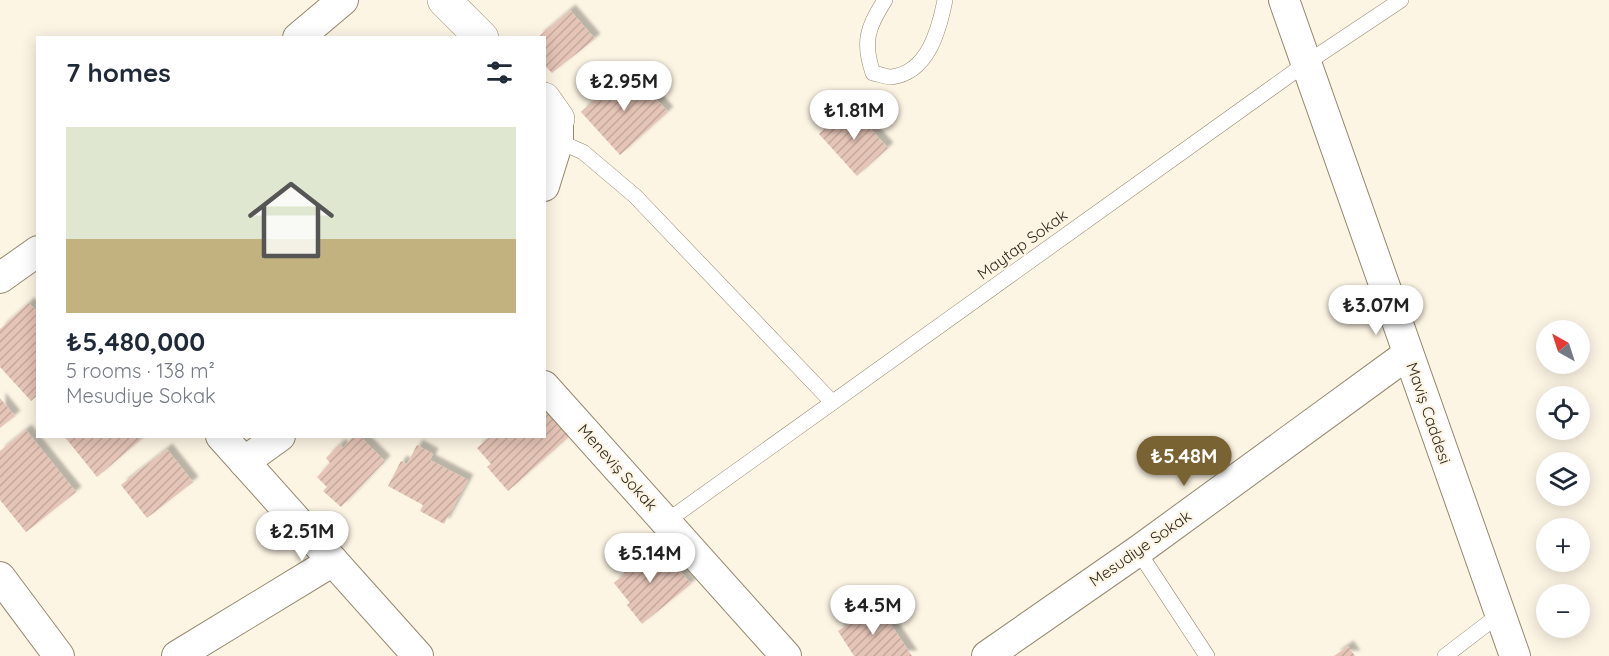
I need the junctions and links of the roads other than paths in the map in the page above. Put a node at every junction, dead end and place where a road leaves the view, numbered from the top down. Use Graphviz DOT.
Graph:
graph roads {
  1 [pos="343,0"];
  2 [pos="444,0"];
  3 [pos="885,0"];
  4 [pos="945,0"];
  5 [pos="1284,0"];
  6 [pos="1401,0"];
  7 [pos="300,36"];
  8 [pos="480,36"];
  9 [pos="1305,64"];
  10 [pos="554,120"];
  11 [pos="546,173"];
  12 [pos="36,252"];
  13 [pos="0,278"];
  14 [pos="1408,354"];
  15 [pos="546,388"];
  16 [pos="832,402"];
  17 [pos="223,438"];
  18 [pos="277,438"];
  19 [pos="244,462"];
  20 [pos="667,521"];
  21 [pos="1138,550"];
  22 [pos="333,561"];
  23 [pos="4,591"];
  24 [pos="1500,614"];
  25 [pos="995,654"];
  26 [pos="59,656"];
  27 [pos="177,656"];
  28 [pos="418,656"];
  29 [pos="786,656"];
  30 [pos="1207,656"];
  31 [pos="1445,656"];
  32 [pos="1515,656"];
  1 -- 7 [label="street"];
  2 -- 8 [label="street"];
  3 -- 4 [label="lane"];
  5 -- 9 [label="street, Maviş Caddesi"];
  6 -- 9 [label="lane, Maytap Sokak"];
  9 -- 14 [label="street, Maviş Caddesi"];
  9 -- 16 [label="lane, Maytap Sokak"];
  10 -- 11 [label="street"];
  10 -- 16 [label="lane"];
  12 -- 13 [label="street"];
  14 -- 21 [label="street, Mesudiye Sokak"];
  14 -- 24 [label="street, Maviş Caddesi"];
  15 -- 20 [label="street, Meneviş Sokak"];
  16 -- 20 [label="lane, Maytap Sokak"];
  17 -- 19 [label="street"];
  18 -- 19 [label="street"];
  19 -- 22 [label="street"];
  20 -- 29 [label="street, Meneviş Sokak"];
  21 -- 25 [label="street, Mesudiye Sokak"];
  21 -- 30 [label="lane"];
  22 -- 27 [label="street"];
  22 -- 28 [label="street"];
  23 -- 26 [label="street"];
  24 -- 31 [label="lane"];
  24 -- 32 [label="street, Maviş Caddesi"];
}
